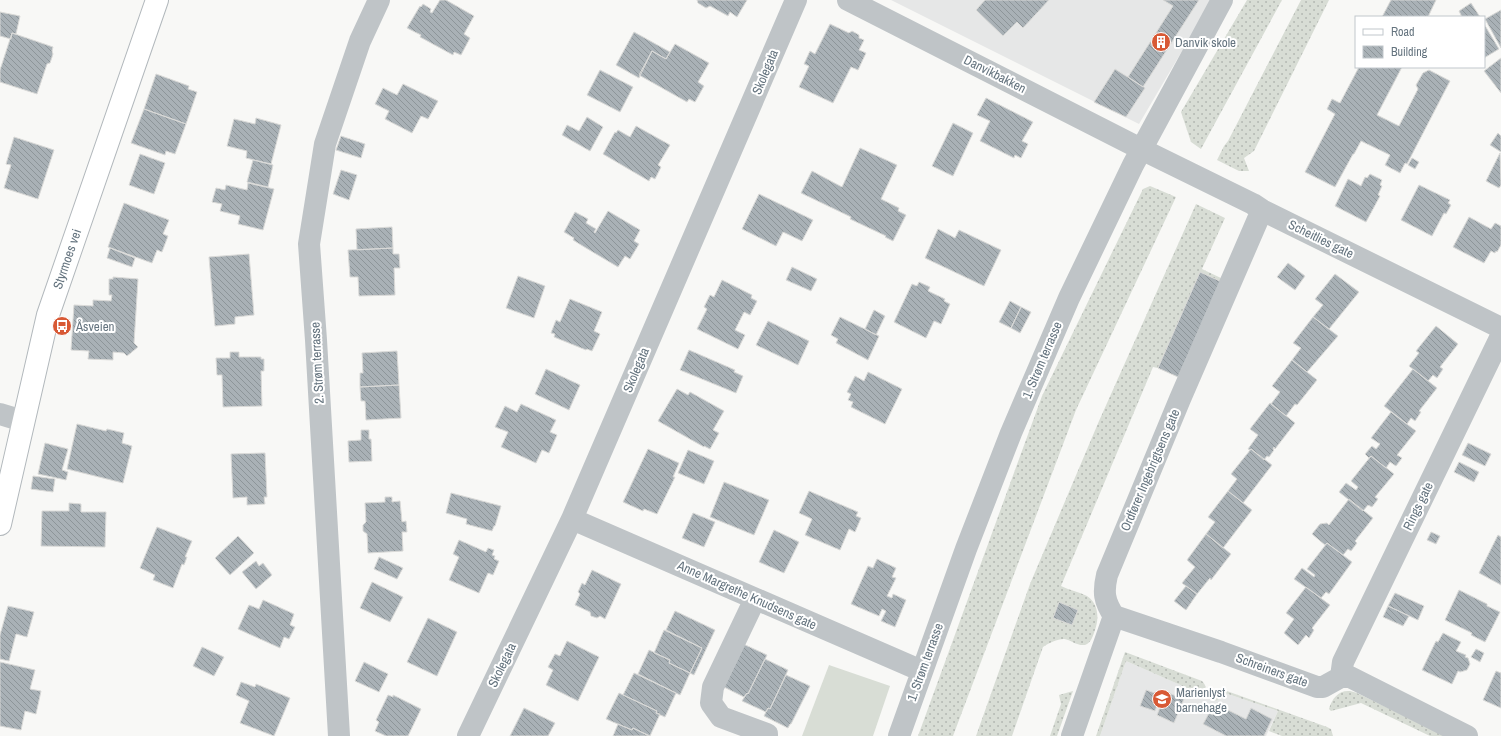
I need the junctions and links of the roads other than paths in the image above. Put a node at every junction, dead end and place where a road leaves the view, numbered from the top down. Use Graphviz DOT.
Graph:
graph roads {
  1 [pos="157,0"];
  2 [pos="379,0"];
  3 [pos="796,0"];
  4 [pos="848,0"];
  5 [pos="1222,0"];
  6 [pos="1141,149"];
  7 [pos="1262,210"];
  8 [pos="1501,328"];
  9 [pos="1501,336"];
  10 [pos="0,414"];
  11 [pos="24,421"];
  12 [pos="572,519"];
  13 [pos="0,524"];
  14 [pos="756,599"];
  15 [pos="1114,616"];
  16 [pos="922,671"];
  17 [pos="1341,677"];
  18 [pos="339,736"];
  19 [pos="468,736"];
  20 [pos="767,736"];
  21 [pos="899,736"];
  22 [pos="1072,736"];
  23 [pos="1468,736"];
  1 -- 11 [label="main road, Styrmoes vei"];
  2 -- 18 [label="street, 2. Strøm terrasse"];
  3 -- 12 [label="street, Skolegata"];
  4 -- 6 [label="street, Danvikbakken"];
  5 -- 6 [label="street, 1. Strøm terrasse"];
  6 -- 7 [label="street, Scheitlies gate"];
  6 -- 16 [label="street, 1. Strøm terrasse"];
  7 -- 8 [label="street, Scheitlies gate"];
  7 -- 15 [label="street, Ordfører Ingebrigtsens gate"];
  9 -- 17 [label="street, Rings gate"];
  10 -- 11 [label="street"];
  11 -- 13 [label="main road, Styrmoes vei"];
  12 -- 14 [label="street, Anne Margrethe Knudsens gate"];
  12 -- 19 [label="street, Skolegata"];
  14 -- 16 [label="street, Anne Margrethe Knudsens gate"];
  14 -- 20 [label="street"];
  15 -- 17 [label="street, Schreiners gate"];
  15 -- 22 [label="street"];
  16 -- 21 [label="street, 1. Strøm terrasse"];
  17 -- 23 [label="street"];
}
